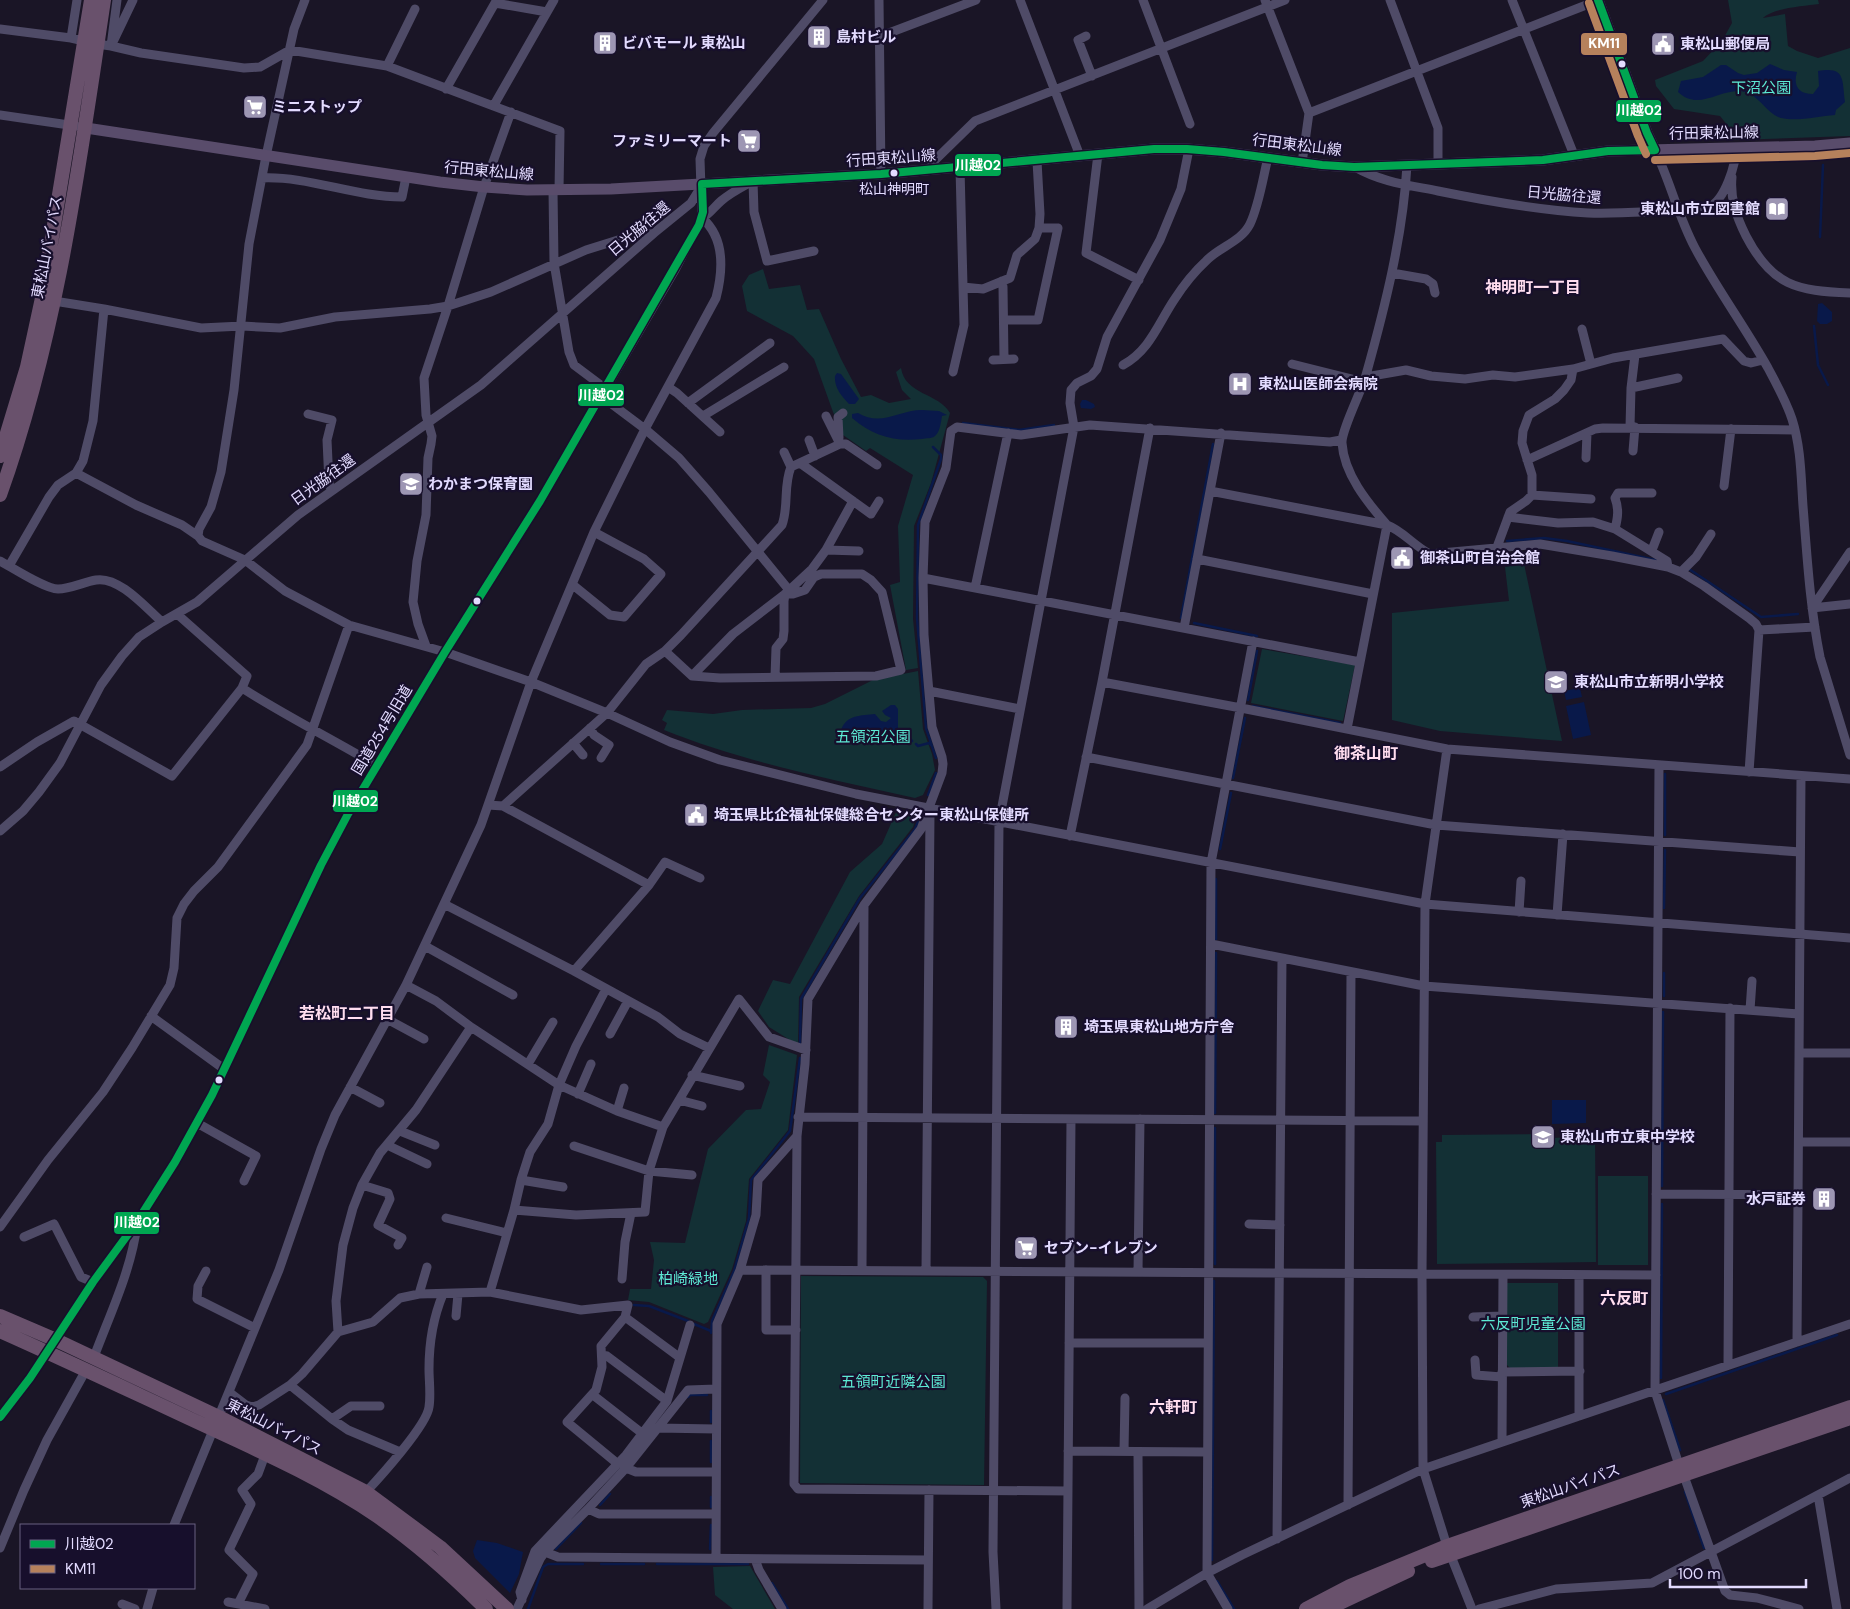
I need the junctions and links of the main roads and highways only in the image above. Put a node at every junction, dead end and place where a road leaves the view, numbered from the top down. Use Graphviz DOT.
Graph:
graph roads {
  1 [pos="91,0"];
  2 [pos="104,0"];
  3 [pos="1598,0"];
  4 [pos="93,24"];
  5 [pos="91,42"];
  6 [pos="86,128"];
  7 [pos="1850,143"];
  8 [pos="1655,150"];
  9 [pos="0,456"];
  10 [pos="0,495"];
  11 [pos="0,1316"];
  12 [pos="0,1331"];
  13 [pos="1850,1407"];
  14 [pos="1850,1418"];
  15 [pos="216,1423"];
  16 [pos="1682,1470"];
  17 [pos="1448,1550"];
  18 [pos="486,1609"];
  19 [pos="506,1609"];
  20 [pos="1306,1609"];
  21 [pos="1327,1609"];
  1 -- 4 [label="highway, 東松山バイパス"];
  2 -- 4 [label="highway, 東松山バイパス"];
  3 -- 8 [label="main road"];
  4 -- 5 [label="highway, 東松山バイパス"];
  5 -- 6 [label="highway, 東松山バイパス"];
  5 -- 9 [label="highway, 東松山バイパス"];
  6 -- 8 [label="main road, 行田東松山線"];
  6 -- 10 [label="highway, 東松山バイパス"];
  7 -- 8 [label="main road, 行田東松山線"];
  11 -- 15 [label="highway, 東松山バイパス"];
  12 -- 15 [label="highway, 東松山バイパス"];
  13 -- 16 [label="highway, 東松山バイパス"];
  14 -- 16 [label="highway, 東松山バイパス"];
  15 -- 18 [label="highway, 東松山バイパス"];
  15 -- 19 [label="highway, 東松山バイパス"];
  16 -- 17 [label="highway, 東松山バイパス"];
  17 -- 20 [label="highway, 東松山バイパス"];
  17 -- 21 [label="highway, 東松山バイパス"];
}
